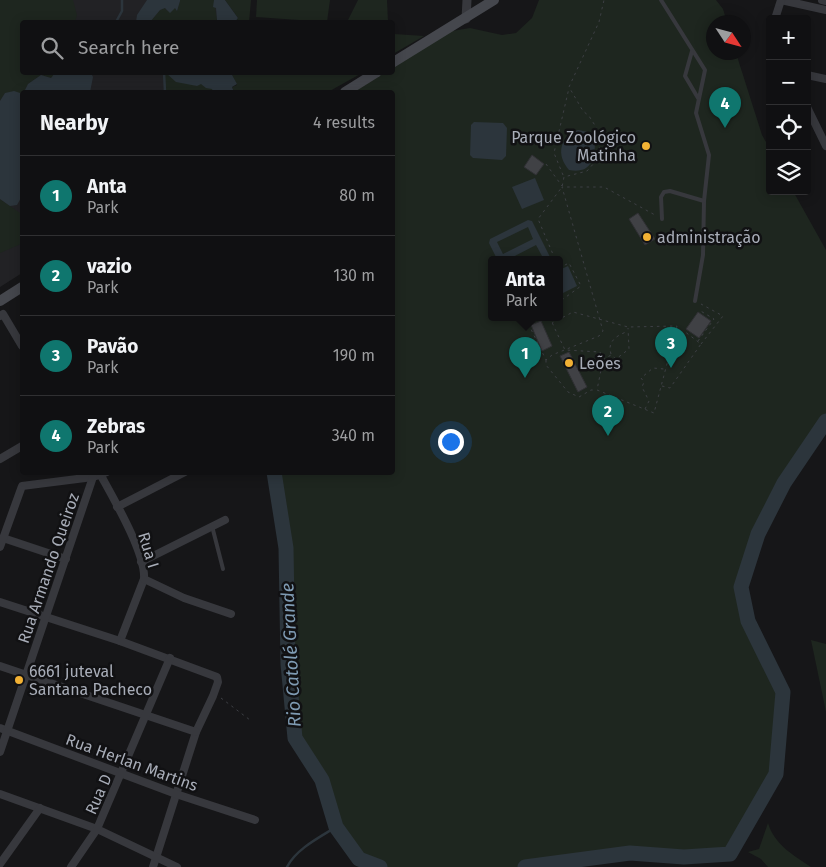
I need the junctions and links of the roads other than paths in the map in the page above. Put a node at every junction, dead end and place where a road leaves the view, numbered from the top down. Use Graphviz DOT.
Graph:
graph roads {
  1 [pos="467,0"];
  2 [pos="494,0"];
  3 [pos="661,0"];
  4 [pos="781,0"];
  5 [pos="822,0"];
  6 [pos="826,1"];
  7 [pos="826,10"];
  8 [pos="776,15"];
  9 [pos="466,19"];
  10 [pos="692,51"];
  11 [pos="395,61"];
  12 [pos="372,75"];
  13 [pos="811,76"];
  14 [pos="826,78"];
  15 [pos="348,90"];
  16 [pos="698,98"];
  17 [pos="811,115"];
  18 [pos="826,146"];
  19 [pos="704,201"];
  20 [pos="662,220"];
  21 [pos="20,288"];
  22 [pos="0,301"];
  23 [pos="697,302"];
  24 [pos="2,315"];
  25 [pos="20,343"];
  26 [pos="20,447"];
  27 [pos="0,448"];
  28 [pos="3,457"];
  29 [pos="100,475"];
  30 [pos="179,475"];
  31 [pos="118,507"];
  32 [pos="225,520"];
  33 [pos="212,526"];
  34 [pos="3,538"];
  35 [pos="0,547"];
  36 [pos="66,559"];
  37 [pos="141,562"];
  38 [pos="223,569"];
  39 [pos="144,579"];
  40 [pos="0,602"];
  41 [pos="231,614"];
  42 [pos="46,618"];
  43 [pos="120,641"];
  44 [pos="170,658"];
  45 [pos="0,666"];
  46 [pos="27,674"];
  47 [pos="145,715"];
  48 [pos="4,730"];
  49 [pos="196,732"];
  50 [pos="0,752"];
  51 [pos="123,773"];
  52 [pos="0,794"];
  53 [pos="176,794"];
  54 [pos="40,808"];
  55 [pos="255,820"];
  56 [pos="97,829"];
  57 [pos="155,858"];
  58 [pos="0,864"];
  59 [pos="71,867"];
  60 [pos="153,867"];
  61 [pos="177,867"];
  1 -- 9 [label="street"];
  2 -- 9 [label="main road"];
  3 -- 10 [label="lane"];
  4 -- 7 [label="street"];
  4 -- 8 [label="street"];
  5 -- 6 [label="street"];
  9 -- 11 [label="main road"];
  10 -- 16 [label="lane"];
  10 -- 16 [label="lane"];
  12 -- 15 [label="main road"];
  13 -- 14 [label="street"];
  16 -- 19 [label="lane"];
  17 -- 18 [label="street"];
  19 -- 20 [label="lane"];
  19 -- 23 [label="lane"];
  21 -- 22 [label="main road"];
  24 -- 25 [label="street"];
  26 -- 28 [label="street"];
  27 -- 28 [label="street"];
  29 -- 31 [label="street, Rua I"];
  29 -- 34 [label="street"];
  29 -- 36 [label="street, Rua Armando Queiroz"];
  30 -- 31 [label="street"];
  31 -- 37 [label="street, Rua I"];
  32 -- 33 [label="street"];
  33 -- 37 [label="street"];
  33 -- 38 [label="lane"];
  34 -- 35 [label="street"];
  34 -- 36 [label="street"];
  36 -- 42 [label="street, Rua Armando Queiroz"];
  37 -- 39 [label="street, Rua I"];
  39 -- 41 [label="street, Rua I"];
  39 -- 43 [label="street"];
  40 -- 42 [label="street"];
  42 -- 43 [label="street"];
  42 -- 46 [label="street, Rua Armando Queiroz"];
  43 -- 44 [label="street"];
  44 -- 47 [label="street, Rua D"];
  44 -- 49 [label="street"];
  45 -- 46 [label="street"];
  46 -- 47 [label="street"];
  46 -- 48 [label="street, Rua Armando Queiroz"];
  47 -- 49 [label="street"];
  47 -- 51 [label="street, Rua D"];
  48 -- 50 [label="street, Rua Armando Queiroz"];
  48 -- 51 [label="street, Rua Herlan Martins"];
  49 -- 53 [label="street"];
  51 -- 53 [label="street, Rua Herlan Martins"];
  51 -- 56 [label="street, Rua D"];
  52 -- 54 [label="street"];
  53 -- 55 [label="street, Rua Herlan Martins"];
  53 -- 57 [label="street"];
  54 -- 56 [label="street"];
  54 -- 58 [label="street"];
  56 -- 57 [label="street"];
  56 -- 59 [label="street, Rua D"];
  57 -- 60 [label="street"];
  57 -- 61 [label="street"];
}
